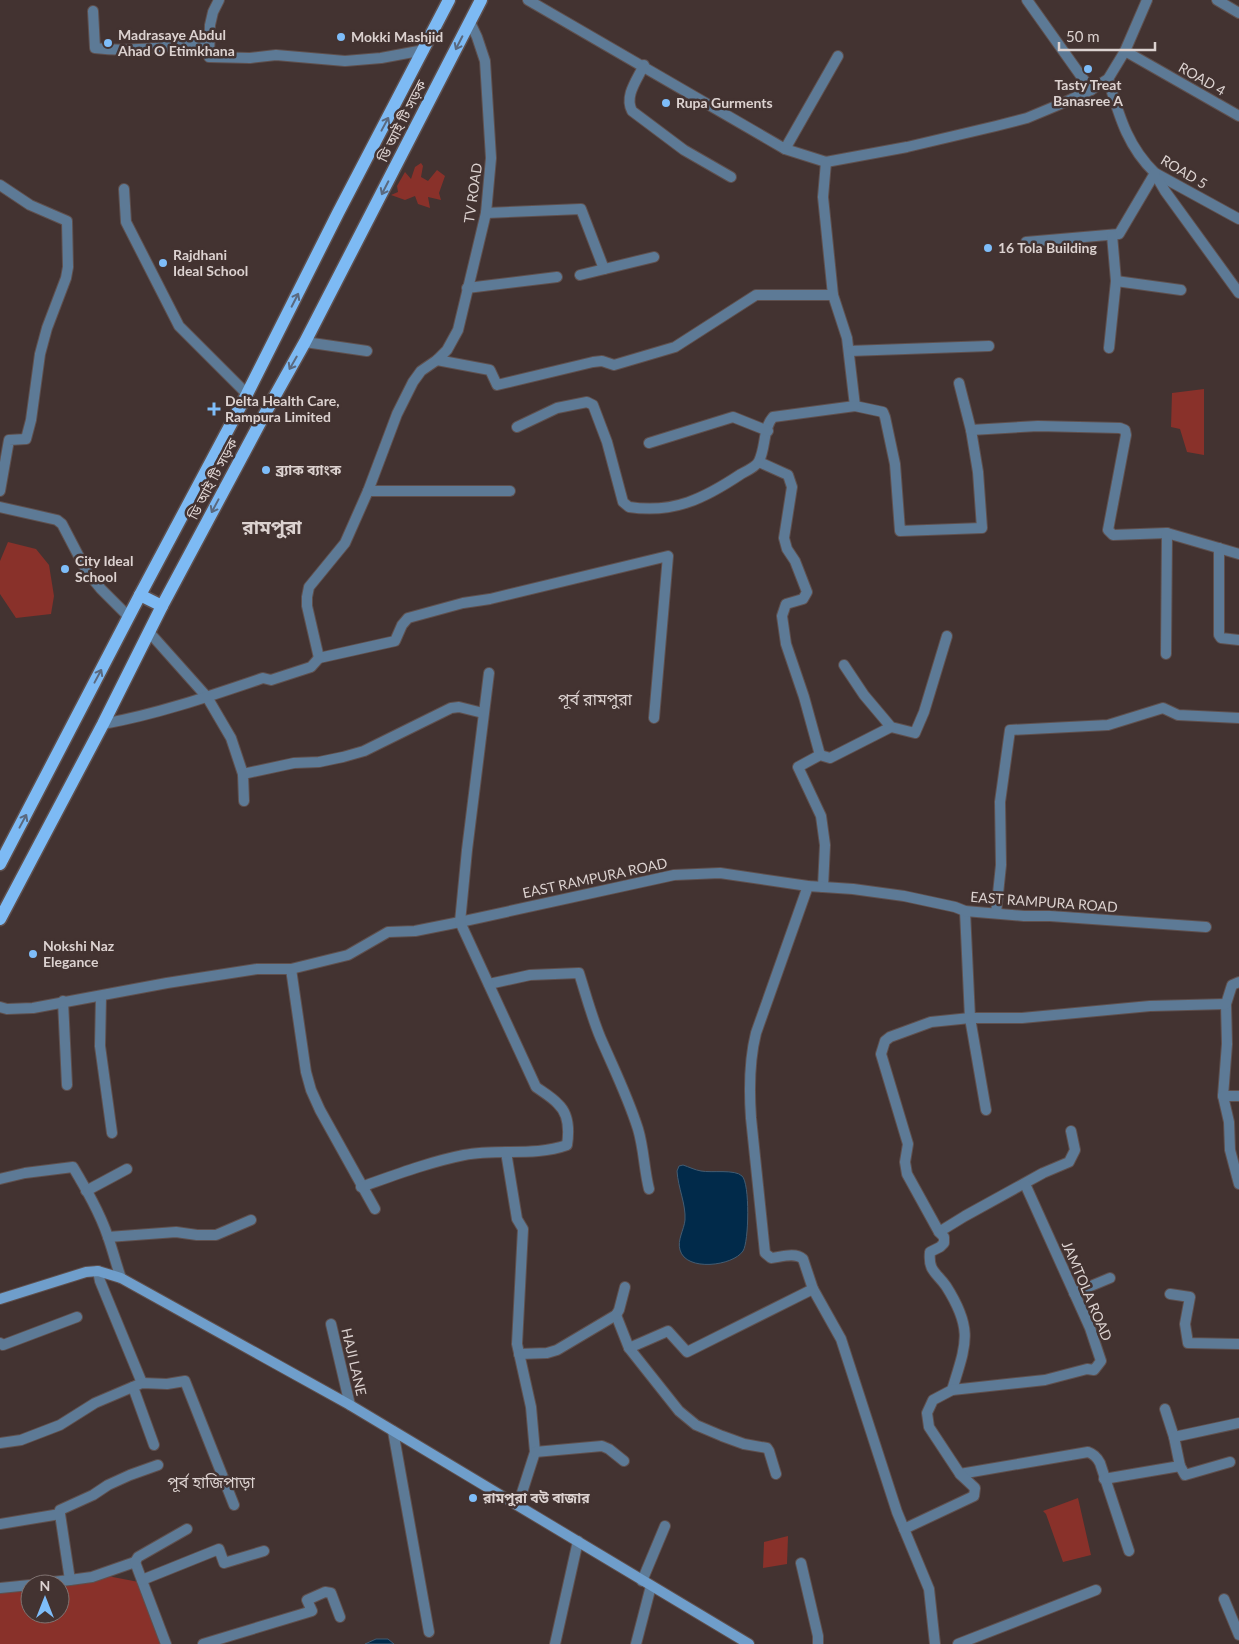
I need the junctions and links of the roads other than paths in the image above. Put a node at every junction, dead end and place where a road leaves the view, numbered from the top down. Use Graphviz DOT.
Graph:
graph roads {
  1 [pos="219,0"];
  2 [pos="449,0"];
  3 [pos="481,0"];
  4 [pos="528,0"];
  5 [pos="1027,0"];
  6 [pos="1147,0"];
  7 [pos="1217,0"];
  8 [pos="93,12"];
  9 [pos="1239,13"];
  10 [pos="470,22"];
  11 [pos="208,41"];
  12 [pos="424,50"];
  13 [pos="1125,51"];
  14 [pos="838,56"];
  15 [pos="644,66"];
  16 [pos="1108,79"];
  17 [pos="1092,90"];
  18 [pos="1239,116"];
  19 [pos="785,149"];
  20 [pos="826,162"];
  21 [pos="1154,173"];
  22 [pos="731,177"];
  23 [pos="0,185"];
  24 [pos="124,189"];
  25 [pos="486,212"];
  26 [pos="1239,220"];
  27 [pos="1112,235"];
  28 [pos="1026,242"];
  29 [pos="654,257"];
  30 [pos="604,269"];
  31 [pos="580,276"];
  32 [pos="557,277"];
  33 [pos="1116,282"];
  34 [pos="467,288"];
  35 [pos="1181,290"];
  36 [pos="1239,294"];
  37 [pos="833,295"];
  38 [pos="305,342"];
  39 [pos="989,346"];
  40 [pos="1109,348"];
  41 [pos="367,351"];
  42 [pos="849,351"];
  43 [pos="437,360"];
  44 [pos="959,383"];
  45 [pos="247,394"];
  46 [pos="855,406"];
  47 [pos="517,427"];
  48 [pos="971,430"];
  49 [pos="768,431"];
  50 [pos="649,443"];
  51 [pos="759,462"];
  52 [pos="0,491"];
  53 [pos="368,491"];
  54 [pos="510,492"];
  55 [pos="0,507"];
  56 [pos="1167,533"];
  57 [pos="1219,548"];
  58 [pos="1239,554"];
  59 [pos="140,595"];
  60 [pos="162,606"];
  61 [pos="129,617"];
  62 [pos="149,632"];
  63 [pos="947,636"];
  64 [pos="1239,640"];
  65 [pos="1166,654"];
  66 [pos="319,658"];
  67 [pos="844,666"];
  68 [pos="489,673"];
  69 [pos="207,697"];
  70 [pos="483,712"];
  71 [pos="654,718"];
  72 [pos="1239,718"];
  73 [pos="103,724"];
  74 [pos="891,727"];
  75 [pos="820,755"];
  76 [pos="243,774"];
  77 [pos="244,801"];
  78 [pos="1,858"];
  79 [pos="808,886"];
  80 [pos="823,887"];
  81 [pos="965,911"];
  82 [pos="996,913"];
  83 [pos="0,919"];
  84 [pos="460,922"];
  85 [pos="1206,927"];
  86 [pos="291,969"];
  87 [pos="1239,982"];
  88 [pos="490,984"];
  89 [pos="101,996"];
  90 [pos="63,1001"];
  91 [pos="1226,1004"];
  92 [pos="0,1008"];
  93 [pos="970,1018"];
  94 [pos="67,1085"];
  95 [pos="1223,1096"];
  96 [pos="1239,1096"];
  97 [pos="986,1110"];
  98 [pos="1070,1131"];
  99 [pos="112,1133"];
  100 [pos="506,1152"];
  101 [pos="127,1169"];
  102 [pos="0,1178"];
  103 [pos="1025,1184"];
  104 [pos="1239,1184"];
  105 [pos="361,1186"];
  106 [pos="650,1189"];
  107 [pos="86,1191"];
  108 [pos="375,1209"];
  109 [pos="251,1220"];
  110 [pos="939,1232"];
  111 [pos="108,1237"];
  112 [pos="98,1271"];
  113 [pos="121,1278"];
  114 [pos="1110,1278"];
  115 [pos="625,1287"];
  116 [pos="813,1289"];
  117 [pos="1074,1293"];
  118 [pos="1170,1294"];
  119 [pos="0,1299"];
  120 [pos="616,1315"];
  121 [pos="77,1316"];
  122 [pos="331,1324"];
  123 [pos="0,1343"];
  124 [pos="1239,1344"];
  125 [pos="629,1348"];
  126 [pos="519,1354"];
  127 [pos="138,1385"];
  128 [pos="952,1390"];
  129 [pos="350,1406"];
  130 [pos="1165,1409"];
  131 [pos="1239,1423"];
  132 [pos="393,1431"];
  133 [pos="1174,1437"];
  134 [pos="0,1443"];
  135 [pos="154,1445"];
  136 [pos="535,1452"];
  137 [pos="624,1461"];
  138 [pos="1230,1462"];
  139 [pos="158,1466"];
  140 [pos="1180,1466"];
  141 [pos="776,1474"];
  142 [pos="960,1474"];
  143 [pos="1104,1479"];
  144 [pos="234,1505"];
  145 [pos="518,1506"];
  146 [pos="60,1514"];
  147 [pos="0,1524"];
  148 [pos="665,1526"];
  149 [pos="187,1529"];
  150 [pos="904,1529"];
  151 [pos="578,1541"];
  152 [pos="264,1551"];
  153 [pos="1130,1551"];
  154 [pos="135,1562"];
  155 [pos="802,1563"];
  156 [pos="69,1574"];
  157 [pos="70,1580"];
  158 [pos="142,1580"];
  159 [pos="646,1584"];
  160 [pos="20,1585"];
  161 [pos="0,1588"];
  162 [pos="1096,1590"];
  163 [pos="1224,1599"];
  164 [pos="340,1617"];
  165 [pos="429,1632"];
  166 [pos="1239,1635"];
  167 [pos="166,1644"];
  168 [pos="202,1644"];
  169 [pos="555,1644"];
  170 [pos="636,1644"];
  171 [pos="749,1644"];
  172 [pos="818,1644"];
  173 [pos="935,1644"];
  174 [pos="958,1644"];
  1 -- 11 [label="street"];
  2 -- 12 [label="main road, ডি আই টি সড়ক"];
  3 -- 10 [label="main road, ডি আই টি সড়ক"];
  4 -- 15 [label="street"];
  5 -- 17 [label="street"];
  6 -- 13 [label="street"];
  7 -- 9 [label="street"];
  8 -- 11 [label="street"];
  10 -- 25 [label="street, TV ROAD"];
  10 -- 38 [label="main road, ডি আই টি সড়ক, one-way"];
  11 -- 12 [label="street"];
  45 -- 12 [label="main road, ডি আই টি সড়ক, one-way"];
  13 -- 16 [label="street"];
  13 -- 18 [label="street, ROAD 4"];
  14 -- 19 [label="street"];
  15 -- 19 [label="street"];
  15 -- 22 [label="street"];
  16 -- 17 [label="street"];
  16 -- 21 [label="street, ROAD 5"];
  17 -- 20 [label="street"];
  19 -- 20 [label="street"];
  20 -- 37 [label="street"];
  21 -- 26 [label="street, ROAD 5"];
  21 -- 27 [label="street"];
  21 -- 36 [label="street"];
  23 -- 52 [label="street"];
  24 -- 45 [label="street"];
  25 -- 30 [label="street"];
  25 -- 34 [label="street, TV ROAD"];
  27 -- 28 [label="street"];
  27 -- 33 [label="street"];
  29 -- 30 [label="street"];
  30 -- 31 [label="street"];
  32 -- 34 [label="street"];
  33 -- 35 [label="street"];
  33 -- 40 [label="street"];
  34 -- 43 [label="street, TV ROAD"];
  37 -- 42 [label="street"];
  37 -- 43 [label="street"];
  38 -- 41 [label="street"];
  38 -- 60 [label="main road, ডি আই টি সড়ক, one-way"];
  39 -- 42 [label="street"];
  42 -- 46 [label="street"];
  43 -- 53 [label="street, TV ROAD"];
  44 -- 48 [label="street"];
  45 -- 59 [label="main road, ডি আই টি সড়ক"];
  46 -- 48 [label="street"];
  46 -- 49 [label="street"];
  47 -- 51 [label="street"];
  48 -- 56 [label="street"];
  49 -- 50 [label="street"];
  49 -- 51 [label="street"];
  51 -- 75 [label="street"];
  53 -- 54 [label="street"];
  53 -- 66 [label="street, TV ROAD"];
  55 -- 61 [label="street"];
  56 -- 57 [label="street"];
  56 -- 65 [label="street"];
  57 -- 58 [label="street"];
  57 -- 64 [label="street"];
  59 -- 60 [label="main road"];
  59 -- 61 [label="main road, ডি আই টি সড়ক"];
  60 -- 62 [label="main road, ডি আই টি সড়ক"];
  78 -- 61 [label="main road, ডি আই টি সড়ক, one-way"];
  62 -- 69 [label="street"];
  62 -- 73 [label="main road, ডি আই টি সড়ক"];
  63 -- 74 [label="street"];
  66 -- 69 [label="street"];
  66 -- 71 [label="street"];
  67 -- 74 [label="street"];
  68 -- 70 [label="street"];
  69 -- 73 [label="street"];
  69 -- 76 [label="street"];
  70 -- 76 [label="street"];
  70 -- 84 [label="street"];
  72 -- 82 [label="street"];
  73 -- 83 [label="main road, ডি আই টি সড়ক"];
  74 -- 75 [label="street"];
  75 -- 80 [label="street"];
  76 -- 77 [label="street"];
  79 -- 80 [label="street, EAST RAMPURA ROAD"];
  79 -- 84 [label="street, EAST RAMPURA ROAD"];
  79 -- 116 [label="street"];
  80 -- 81 [label="street, EAST RAMPURA ROAD"];
  81 -- 82 [label="street, EAST RAMPURA ROAD"];
  81 -- 93 [label="street"];
  82 -- 85 [label="street, EAST RAMPURA ROAD"];
  84 -- 86 [label="street, EAST RAMPURA ROAD"];
  84 -- 88 [label="street"];
  86 -- 89 [label="street, EAST RAMPURA ROAD"];
  86 -- 105 [label="street"];
  87 -- 91 [label="street"];
  88 -- 100 [label="street"];
  88 -- 106 [label="street"];
  89 -- 90 [label="street, EAST RAMPURA ROAD"];
  89 -- 99 [label="street"];
  90 -- 92 [label="street, EAST RAMPURA ROAD"];
  90 -- 94 [label="street"];
  91 -- 93 [label="street"];
  91 -- 95 [label="street"];
  93 -- 97 [label="street"];
  93 -- 110 [label="street"];
  95 -- 96 [label="street"];
  95 -- 104 [label="street"];
  98 -- 103 [label="street"];
  100 -- 105 [label="street"];
  100 -- 126 [label="street"];
  101 -- 107 [label="street"];
  102 -- 107 [label="street"];
  103 -- 110 [label="street"];
  103 -- 117 [label="street, JAMTOLA ROAD"];
  105 -- 108 [label="street"];
  107 -- 111 [label="street"];
  109 -- 111 [label="street"];
  110 -- 128 [label="street"];
  111 -- 113 [label="street"];
  112 -- 113 [label="street"];
  112 -- 119 [label="street"];
  112 -- 127 [label="street"];
  113 -- 129 [label="street"];
  114 -- 117 [label="street"];
  115 -- 120 [label="street"];
  116 -- 125 [label="street"];
  116 -- 150 [label="street"];
  117 -- 128 [label="street, JAMTOLA ROAD"];
  118 -- 124 [label="street"];
  120 -- 125 [label="street"];
  120 -- 126 [label="street"];
  121 -- 123 [label="street"];
  122 -- 129 [label="street, HAJI LANE"];
  125 -- 141 [label="street"];
  126 -- 136 [label="street"];
  127 -- 134 [label="street"];
  127 -- 135 [label="street"];
  127 -- 144 [label="street"];
  128 -- 142 [label="street, JAMTOLA ROAD"];
  129 -- 132 [label="street"];
  130 -- 133 [label="street"];
  131 -- 133 [label="street"];
  132 -- 145 [label="street"];
  132 -- 165 [label="street"];
  133 -- 140 [label="street"];
  136 -- 137 [label="street"];
  136 -- 145 [label="street"];
  138 -- 140 [label="street"];
  139 -- 146 [label="street"];
  140 -- 143 [label="street"];
  142 -- 143 [label="street"];
  142 -- 150 [label="street, JAMTOLA ROAD"];
  143 -- 153 [label="street"];
  145 -- 151 [label="street"];
  146 -- 147 [label="street"];
  146 -- 156 [label="street"];
  148 -- 159 [label="street"];
  149 -- 154 [label="street"];
  150 -- 173 [label="street"];
  151 -- 159 [label="street"];
  151 -- 169 [label="street"];
  152 -- 158 [label="street"];
  154 -- 157 [label="street"];
  154 -- 158 [label="street"];
  155 -- 172 [label="street"];
  158 -- 167 [label="street"];
  159 -- 170 [label="street"];
  159 -- 171 [label="street"];
  160 -- 161 [label="street"];
  162 -- 174 [label="street"];
  163 -- 166 [label="street"];
  164 -- 168 [label="street"];
}
